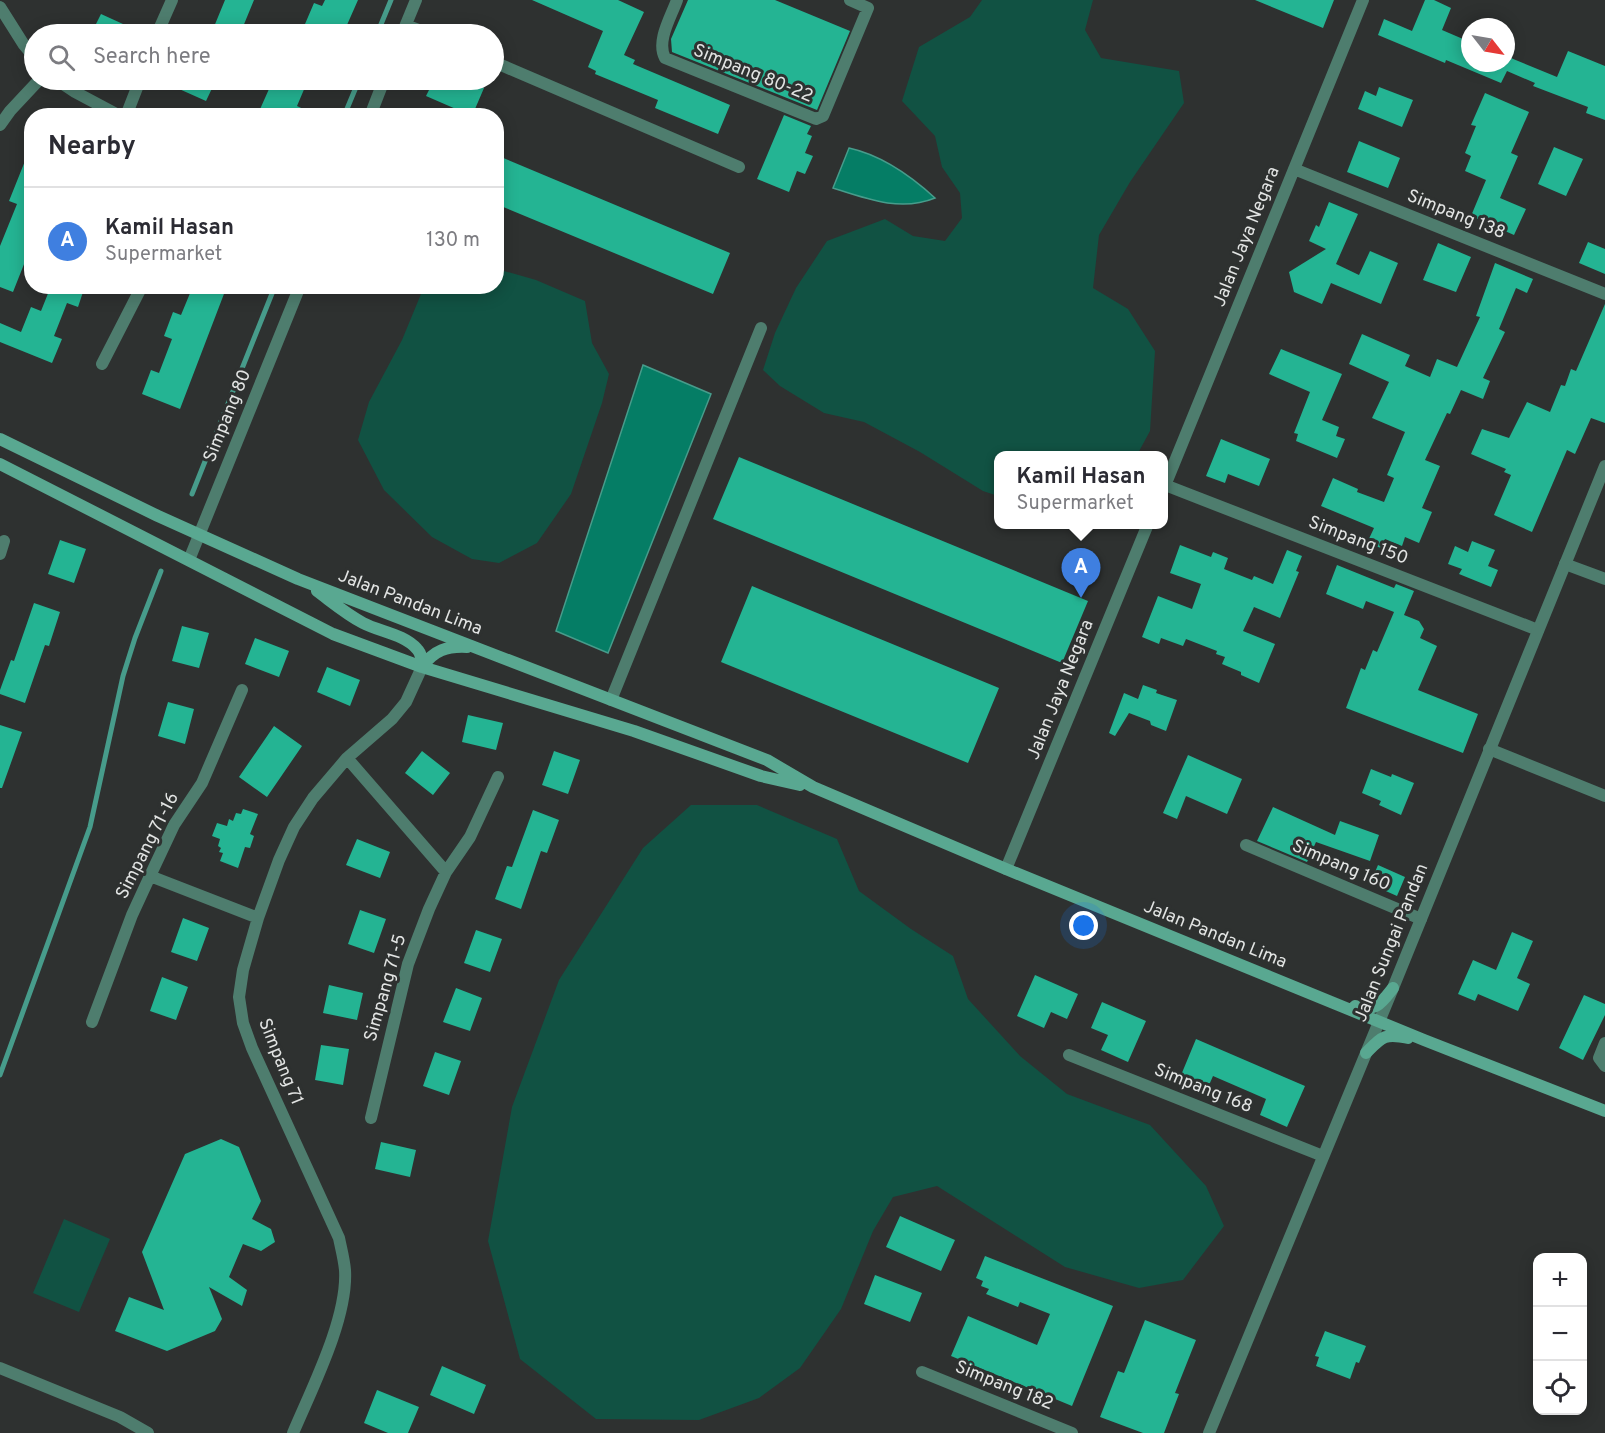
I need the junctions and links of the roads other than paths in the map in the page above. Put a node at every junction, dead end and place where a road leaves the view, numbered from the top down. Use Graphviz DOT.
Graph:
graph roads {
  1 [pos="172,0"];
  2 [pos="416,0"];
  3 [pos="850,0"];
  4 [pos="1364,0"];
  5 [pos="675,1"];
  6 [pos="870,4"];
  7 [pos="0,7"];
  8 [pos="161,24"];
  9 [pos="406,24"];
  10 [pos="24,42"];
  11 [pos="504,66"];
  12 [pos="30,90"];
  13 [pos="72,90"];
  14 [pos="136,90"];
  15 [pos="380,90"];
  16 [pos="105,108"];
  17 [pos="129,108"];
  18 [pos="373,108"];
  19 [pos="0,125"];
  20 [pos="740,167"];
  21 [pos="1294,169"];
  22 [pos="138,294"];
  23 [pos="297,294"];
  24 [pos="1605,294"];
  25 [pos="761,328"];
  26 [pos="102,364"];
  27 [pos="0,439"];
  28 [pos="3,466"];
  29 [pos="1604,469"];
  30 [pos="1168,477"];
  31 [pos="1168,489"];
  32 [pos="1146,529"];
  33 [pos="200,535"];
  34 [pos="4,541"];
  35 [pos="0,554"];
  36 [pos="189,560"];
  37 [pos="1565,564"];
  38 [pos="298,579"];
  39 [pos="1605,579"];
  40 [pos="1538,630"];
  41 [pos="473,647"];
  42 [pos="422,667"];
  43 [pos="242,690"];
  44 [pos="611,700"];
  45 [pos="1489,749"];
  46 [pos="347,758"];
  47 [pos="498,777"];
  48 [pos="813,787"];
  49 [pos="1605,796"];
  50 [pos="1246,846"];
  51 [pos="1006,869"];
  52 [pos="446,872"];
  53 [pos="150,876"];
  54 [pos="258,918"];
  55 [pos="1421,919"];
  56 [pos="1393,988"];
  57 [pos="1309,993"];
  58 [pos="1380,1021"];
  59 [pos="92,1022"];
  60 [pos="1424,1040"];
  61 [pos="1605,1043"];
  62 [pos="1366,1053"];
  63 [pos="1069,1055"];
  64 [pos="1605,1066"];
  65 [pos="1605,1111"];
  66 [pos="371,1118"];
  67 [pos="1323,1156"];
  68 [pos="0,1368"];
  69 [pos="922,1372"];
  70 [pos="148,1433"];
  71 [pos="293,1433"];
  72 [pos="1072,1433"];
  73 [pos="1209,1433"];
  1 -- 8 [label="street"];
  2 -- 9 [label="street"];
  3 -- 6 [label="street, Simpang 80-22"];
  4 -- 21 [label="street, Jalan Jaya Negara"];
  5 -- 6 [label="street, Simpang 80-22"];
  7 -- 10 [label="street"];
  11 -- 20 [label="street"];
  12 -- 19 [label="street"];
  13 -- 16 [label="street"];
  14 -- 17 [label="street"];
  15 -- 18 [label="street"];
  21 -- 24 [label="street, Simpang 138"];
  21 -- 30 [label="street, Jalan Jaya Negara"];
  22 -- 26 [label="street"];
  23 -- 33 [label="street, Simpang 80"];
  25 -- 44 [label="street"];
  27 -- 33 [label="main road, Jalan Pandan Lima"];
  28 -- 36 [label="main road, Jalan Pandan Lima"];
  29 -- 37 [label="street, Jalan Sungai Pandan"];
  31 -- 40 [label="street, Simpang 150"];
  32 -- 51 [label="street, Jalan Jaya Negara"];
  33 -- 36 [label="street, Simpang 80"];
  33 -- 38 [label="main road, Jalan Pandan Lima"];
  34 -- 35 [label="street"];
  36 -- 42 [label="main road, Jalan Pandan Lima"];
  37 -- 39 [label="street"];
  37 -- 40 [label="street, Jalan Sungai Pandan"];
  38 -- 41 [label="main road, Jalan Pandan Lima"];
  38 -- 42 [label="main road"];
  40 -- 45 [label="street, Jalan Sungai Pandan"];
  41 -- 42 [label="main road"];
  41 -- 44 [label="main road, Jalan Pandan Lima"];
  42 -- 46 [label="street, Simpang 71"];
  42 -- 48 [label="main road, Jalan Pandan Lima"];
  43 -- 53 [label="street, Simpang 71-16"];
  44 -- 48 [label="main road, Jalan Pandan Lima"];
  45 -- 49 [label="street"];
  45 -- 55 [label="street, Jalan Sungai Pandan"];
  46 -- 52 [label="street"];
  46 -- 54 [label="street, Simpang 71"];
  47 -- 52 [label="street, Simpang 71-5"];
  48 -- 51 [label="main road, Jalan Pandan Lima"];
  50 -- 55 [label="street, Simpang 160"];
  51 -- 57 [label="main road, Jalan Pandan Lima"];
  52 -- 66 [label="street, Simpang 71-5"];
  53 -- 54 [label="street"];
  53 -- 59 [label="street, Simpang 71-16"];
  54 -- 71 [label="street, Simpang 71"];
  55 -- 56 [label="street, Jalan Sungai Pandan"];
  56 -- 57 [label="main road"];
  56 -- 58 [label="street, Jalan Sungai Pandan"];
  57 -- 58 [label="main road, Jalan Pandan Lima"];
  58 -- 60 [label="main road, Jalan Pandan Lima"];
  58 -- 62 [label="street, Jalan Sungai Pandan"];
  60 -- 62 [label="main road"];
  60 -- 65 [label="main road, Jalan Pandan Lima"];
  61 -- 64 [label="street"];
  62 -- 67 [label="street, Jalan Sungai Pandan"];
  63 -- 67 [label="street, Simpang 168"];
  67 -- 73 [label="street, Jalan Sungai Pandan"];
  68 -- 70 [label="street"];
  69 -- 72 [label="street, Simpang 182"];
}
